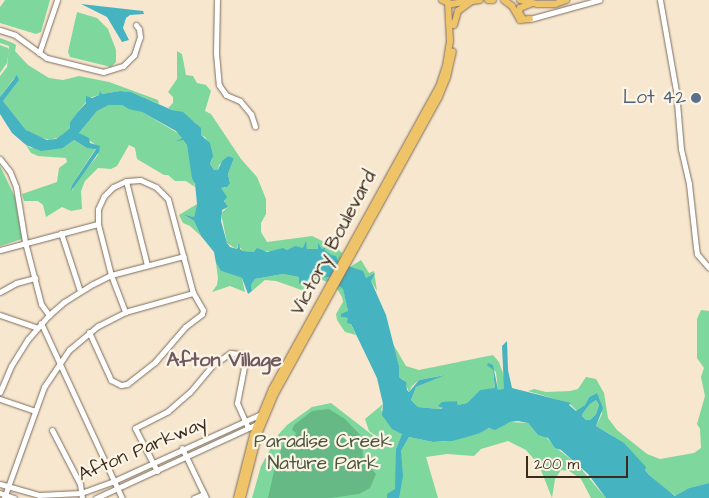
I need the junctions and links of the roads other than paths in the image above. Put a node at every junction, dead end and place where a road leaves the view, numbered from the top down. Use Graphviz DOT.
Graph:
graph roads {
  1 [pos="58,0"];
  2 [pos="217,0"];
  3 [pos="477,0"];
  4 [pos="488,0"];
  5 [pos="493,0"];
  6 [pos="504,0"];
  7 [pos="516,0"];
  8 [pos="520,0"];
  9 [pos="541,0"];
  10 [pos="566,0"];
  11 [pos="599,0"];
  12 [pos="660,0"];
  13 [pos="448,1"];
  14 [pos="535,4"];
  15 [pos="550,4"];
  16 [pos="514,11"];
  17 [pos="530,19"];
  18 [pos="136,25"];
  19 [pos="454,25"];
  20 [pos="0,30"];
  21 [pos="39,53"];
  22 [pos="447,69"];
  23 [pos="255,126"];
  24 [pos="0,159"];
  25 [pos="126,181"];
  26 [pos="98,224"];
  27 [pos="61,233"];
  28 [pos="25,242"];
  29 [pos="0,250"];
  30 [pos="184,256"];
  31 [pos="147,265"];
  32 [pos="709,268"];
  33 [pos="111,275"];
  34 [pos="34,278"];
  35 [pos="80,291"];
  36 [pos="0,292"];
  37 [pos="193,293"];
  38 [pos="125,312"];
  39 [pos="0,314"];
  40 [pos="49,315"];
  41 [pos="41,322"];
  42 [pos="37,328"];
  43 [pos="89,332"];
  44 [pos="59,364"];
  45 [pos="0,392"];
  46 [pos="0,399"];
  47 [pos="34,411"];
  48 [pos="264,416"];
  49 [pos="243,421"];
  50 [pos="257,424"];
  51 [pos="248,428"];
  52 [pos="52,430"];
  53 [pos="182,448"];
  54 [pos="186,457"];
  55 [pos="153,462"];
  56 [pos="157,471"];
  57 [pos="114,481"];
  58 [pos="0,484"];
  59 [pos="8,487"];
  60 [pos="118,490"];
  61 [pos="3,495"];
  62 [pos="82,495"];
  63 [pos="39,496"];
  64 [pos="205,496"];
  65 [pos="14,498"];
  66 [pos="96,498"];
  67 [pos="122,498"];
  68 [pos="194,498"];
  69 [pos="237,498"];
  70 [pos="242,498"];
  1 -- 21 [label="street"];
  2 -- 23 [label="street"];
  3 -- 13 [label="main road"];
  3 -- 19 [label="main road"];
  4 -- 5 [label="main road"];
  6 -- 16 [label="main road"];
  7 -- 16 [label="main road"];
  8 -- 14 [label="main road"];
  9 -- 15 [label="main road"];
  10 -- 15 [label="main road"];
  11 -- 17 [label="street"];
  12 -- 32 [label="street"];
  13 -- 19 [label="main road, Victory Boulevard"];
  13 -- 22 [label="main road, Victory Boulevard"];
  14 -- 15 [label="main road"];
  14 -- 17 [label="main road"];
  16 -- 17 [label="main road"];
  18 -- 21 [label="street"];
  19 -- 22 [label="main road, Victory Boulevard"];
  20 -- 21 [label="street"];
  22 -- 48 [label="main road, Victory Boulevard"];
  24 -- 28 [label="street"];
  25 -- 26 [label="street"];
  25 -- 30 [label="street"];
  25 -- 31 [label="street"];
  26 -- 27 [label="street"];
  26 -- 33 [label="street"];
  27 -- 28 [label="street"];
  27 -- 35 [label="street"];
  28 -- 29 [label="street"];
  28 -- 34 [label="street"];
  30 -- 31 [label="street"];
  30 -- 37 [label="street"];
  31 -- 33 [label="street"];
  33 -- 35 [label="street"];
  33 -- 38 [label="street"];
  34 -- 36 [label="street"];
  34 -- 40 [label="street"];
  35 -- 40 [label="street"];
  37 -- 38 [label="street"];
  37 -- 43 [label="street"];
  38 -- 43 [label="street"];
  39 -- 42 [label="street"];
  40 -- 41 [label="street"];
  41 -- 42 [label="street"];
  41 -- 44 [label="street"];
  42 -- 45 [label="street"];
  43 -- 44 [label="street"];
  44 -- 47 [label="street"];
  44 -- 57 [label="street"];
  46 -- 47 [label="street"];
  47 -- 59 [label="street"];
  48 -- 49 [label="street, Afton Parkway"];
  48 -- 50 [label="main road, Victory Boulevard"];
  48 -- 70 [label="main road, Victory Boulevard"];
  49 -- 51 [label="street"];
  49 -- 53 [label="street, Afton Parkway"];
  49 -- 55 [label="street"];
  50 -- 51 [label="street, Afton Parkway"];
  50 -- 69 [label="main road, Victory Boulevard"];
  51 -- 54 [label="street, Afton Parkway"];
  52 -- 62 [label="street"];
  53 -- 54 [label="street"];
  53 -- 55 [label="street, Afton Parkway"];
  54 -- 56 [label="street, Afton Parkway"];
  54 -- 64 [label="street"];
  55 -- 56 [label="street"];
  55 -- 57 [label="street, Afton Parkway"];
  56 -- 60 [label="street, Afton Parkway"];
  57 -- 60 [label="street"];
  57 -- 62 [label="street, Afton Parkway"];
  58 -- 59 [label="street, Afton Parkway"];
  59 -- 61 [label="street"];
  59 -- 63 [label="street, Afton Parkway"];
  60 -- 66 [label="street, Afton Parkway"];
  60 -- 67 [label="street"];
  61 -- 65 [label="street"];
  62 -- 63 [label="street, Afton Parkway"];
  64 -- 68 [label="street"];
}
